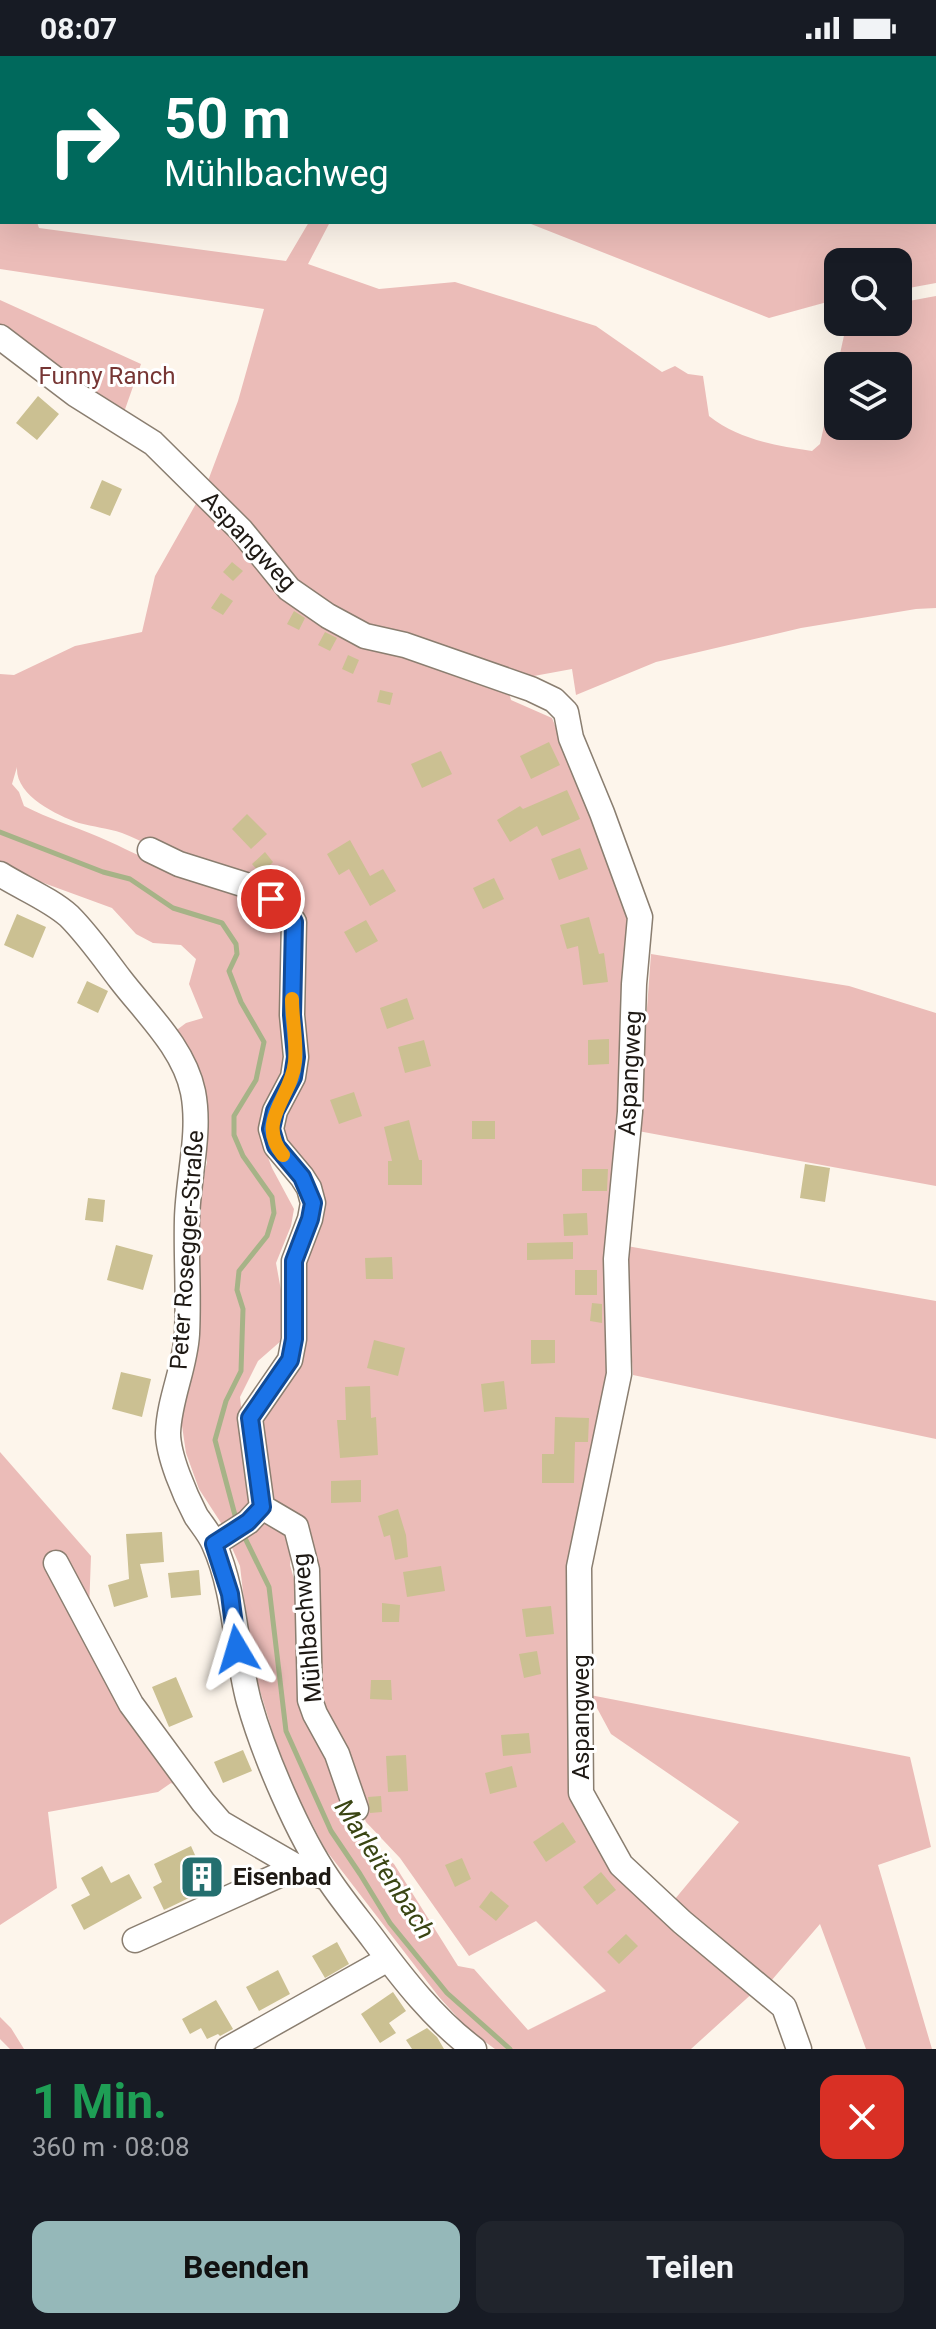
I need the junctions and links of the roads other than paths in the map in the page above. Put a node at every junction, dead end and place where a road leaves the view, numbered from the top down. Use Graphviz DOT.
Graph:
graph roads {
  1 [pos="0,337"];
  2 [pos="150,850"];
  3 [pos="0,874"];
  4 [pos="255,1514"];
  5 [pos="214,1544"];
  6 [pos="56,1563"];
  7 [pos="356,1809"];
  8 [pos="297,1867"];
  9 [pos="327,1878"];
  10 [pos="135,1940"];
  11 [pos="388,1959"];
  12 [pos="228,2049"];
  13 [pos="474,2049"];
  14 [pos="799,2049"];
  1 -- 14 [label="street, Aspangweg"];
  2 -- 4 [label="street"];
  3 -- 5 [label="street, Peter Rosegger-Straße"];
  4 -- 5 [label="street"];
  4 -- 7 [label="street, Mühlbachweg"];
  5 -- 9 [label="street, Peter Rosegger-Straße"];
  6 -- 8 [label="street"];
  8 -- 9 [label="street"];
  8 -- 10 [label="street"];
  9 -- 11 [label="street, Peter Rosegger-Straße"];
  11 -- 12 [label="street"];
  11 -- 13 [label="street, Peter Rosegger-Straße"];
}
